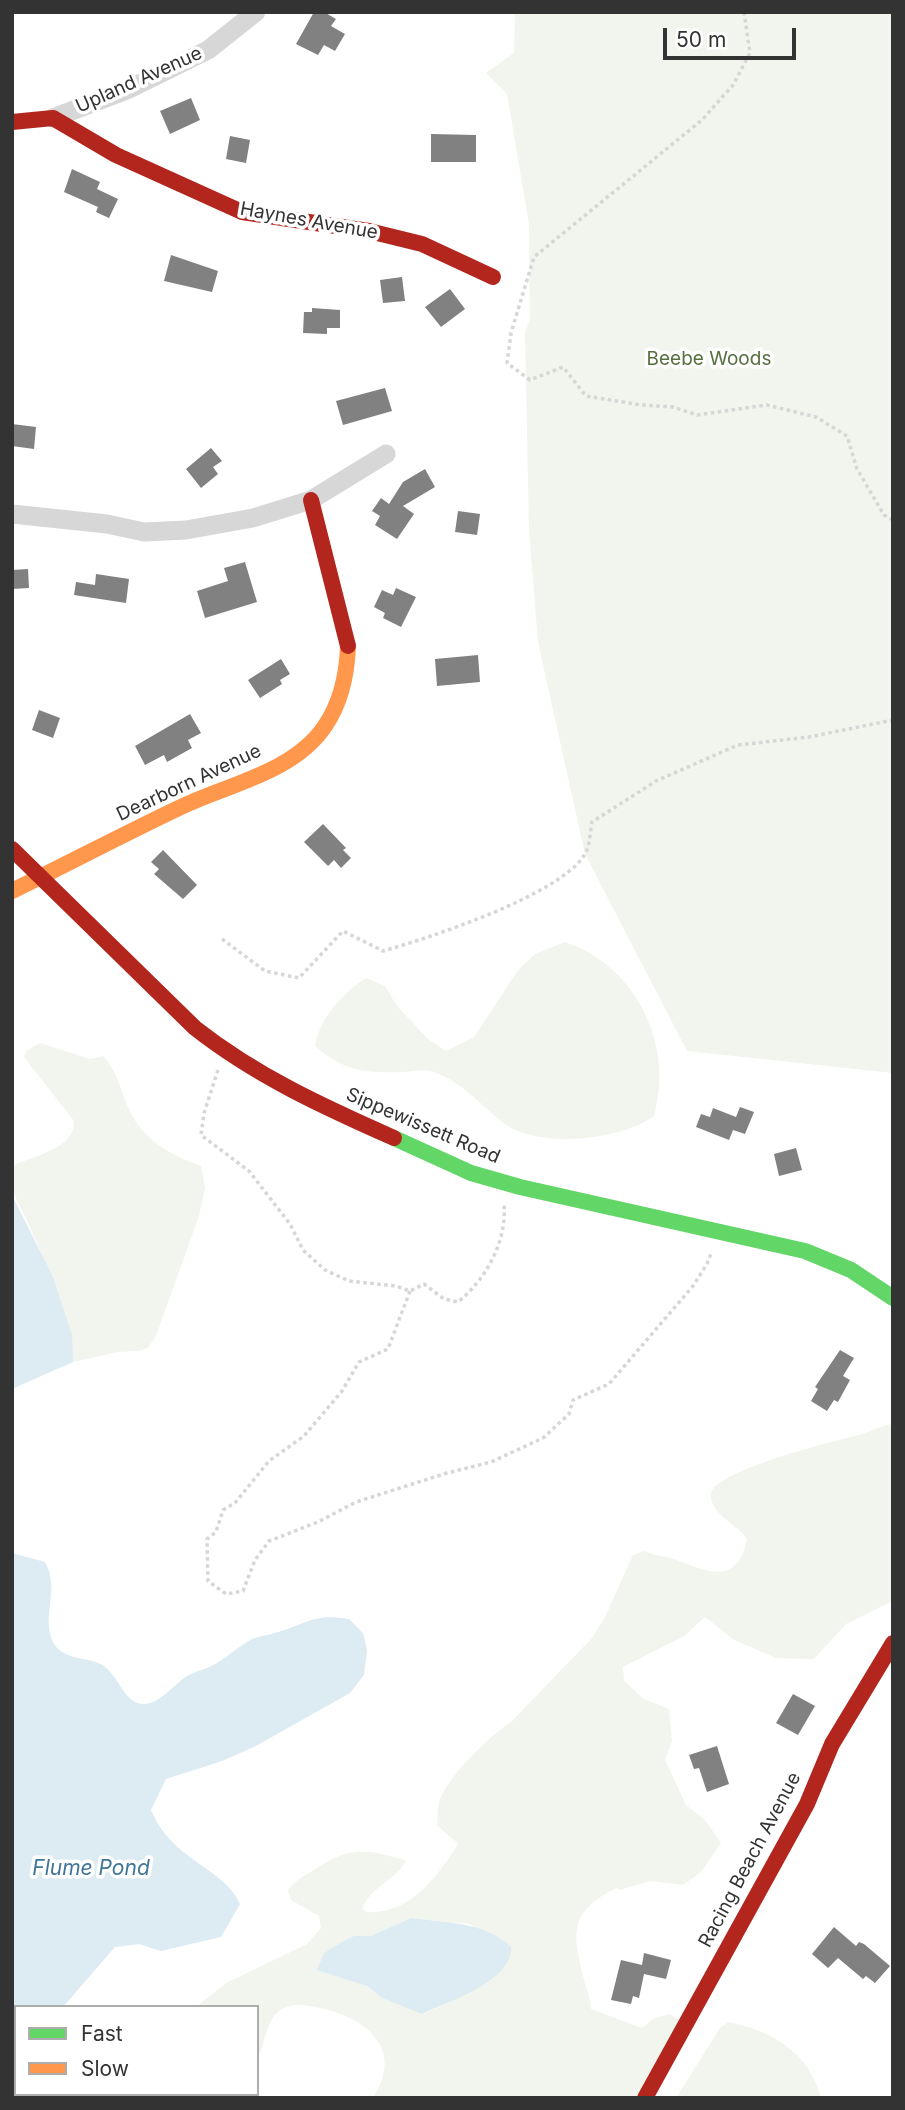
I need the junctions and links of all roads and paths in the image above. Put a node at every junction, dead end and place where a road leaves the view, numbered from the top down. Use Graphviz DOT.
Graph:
graph roads {
  1 [pos="256,12"];
  2 [pos="744,12"];
  3 [pos="53,118"];
  4 [pos="12,121"];
  5 [pos="493,277"];
  6 [pos="386,454"];
  7 [pos="311,500"];
  8 [pos="12,514"];
  9 [pos="893,520"];
  10 [pos="893,720"];
  11 [pos="12,849"];
  12 [pos="41,878"];
  13 [pos="12,891"];
  14 [pos="222,939"];
  15 [pos="225,1052"];
  16 [pos="503,1182"];
  17 [pos="710,1229"];
  18 [pos="410,1291"];
  19 [pos="893,1298"];
  20 [pos="893,1643"];
  21 [pos="646,2098"];
  1 -- 3 [label="street, Upland Avenue"];
  2 -- 9 [label="path"];
  3 -- 4 [label="street"];
  3 -- 5 [label="street, Haynes Avenue"];
  6 -- 7 [label="street"];
  7 -- 8 [label="street"];
  7 -- 12 [label="street, Dearborn Avenue"];
  10 -- 14 [label="path"];
  11 -- 12 [label="street, Sippewissett Road"];
  12 -- 13 [label="street, Dearborn Avenue"];
  12 -- 15 [label="street, Sippewissett Road"];
  15 -- 16 [label="street, Sippewissett Road"];
  15 -- 18 [label="path"];
  16 -- 17 [label="street, Sippewissett Road"];
  16 -- 18 [label="path"];
  17 -- 18 [label="path"];
  17 -- 19 [label="street, Sippewissett Road"];
  20 -- 21 [label="street, Racing Beach Avenue"];
}
